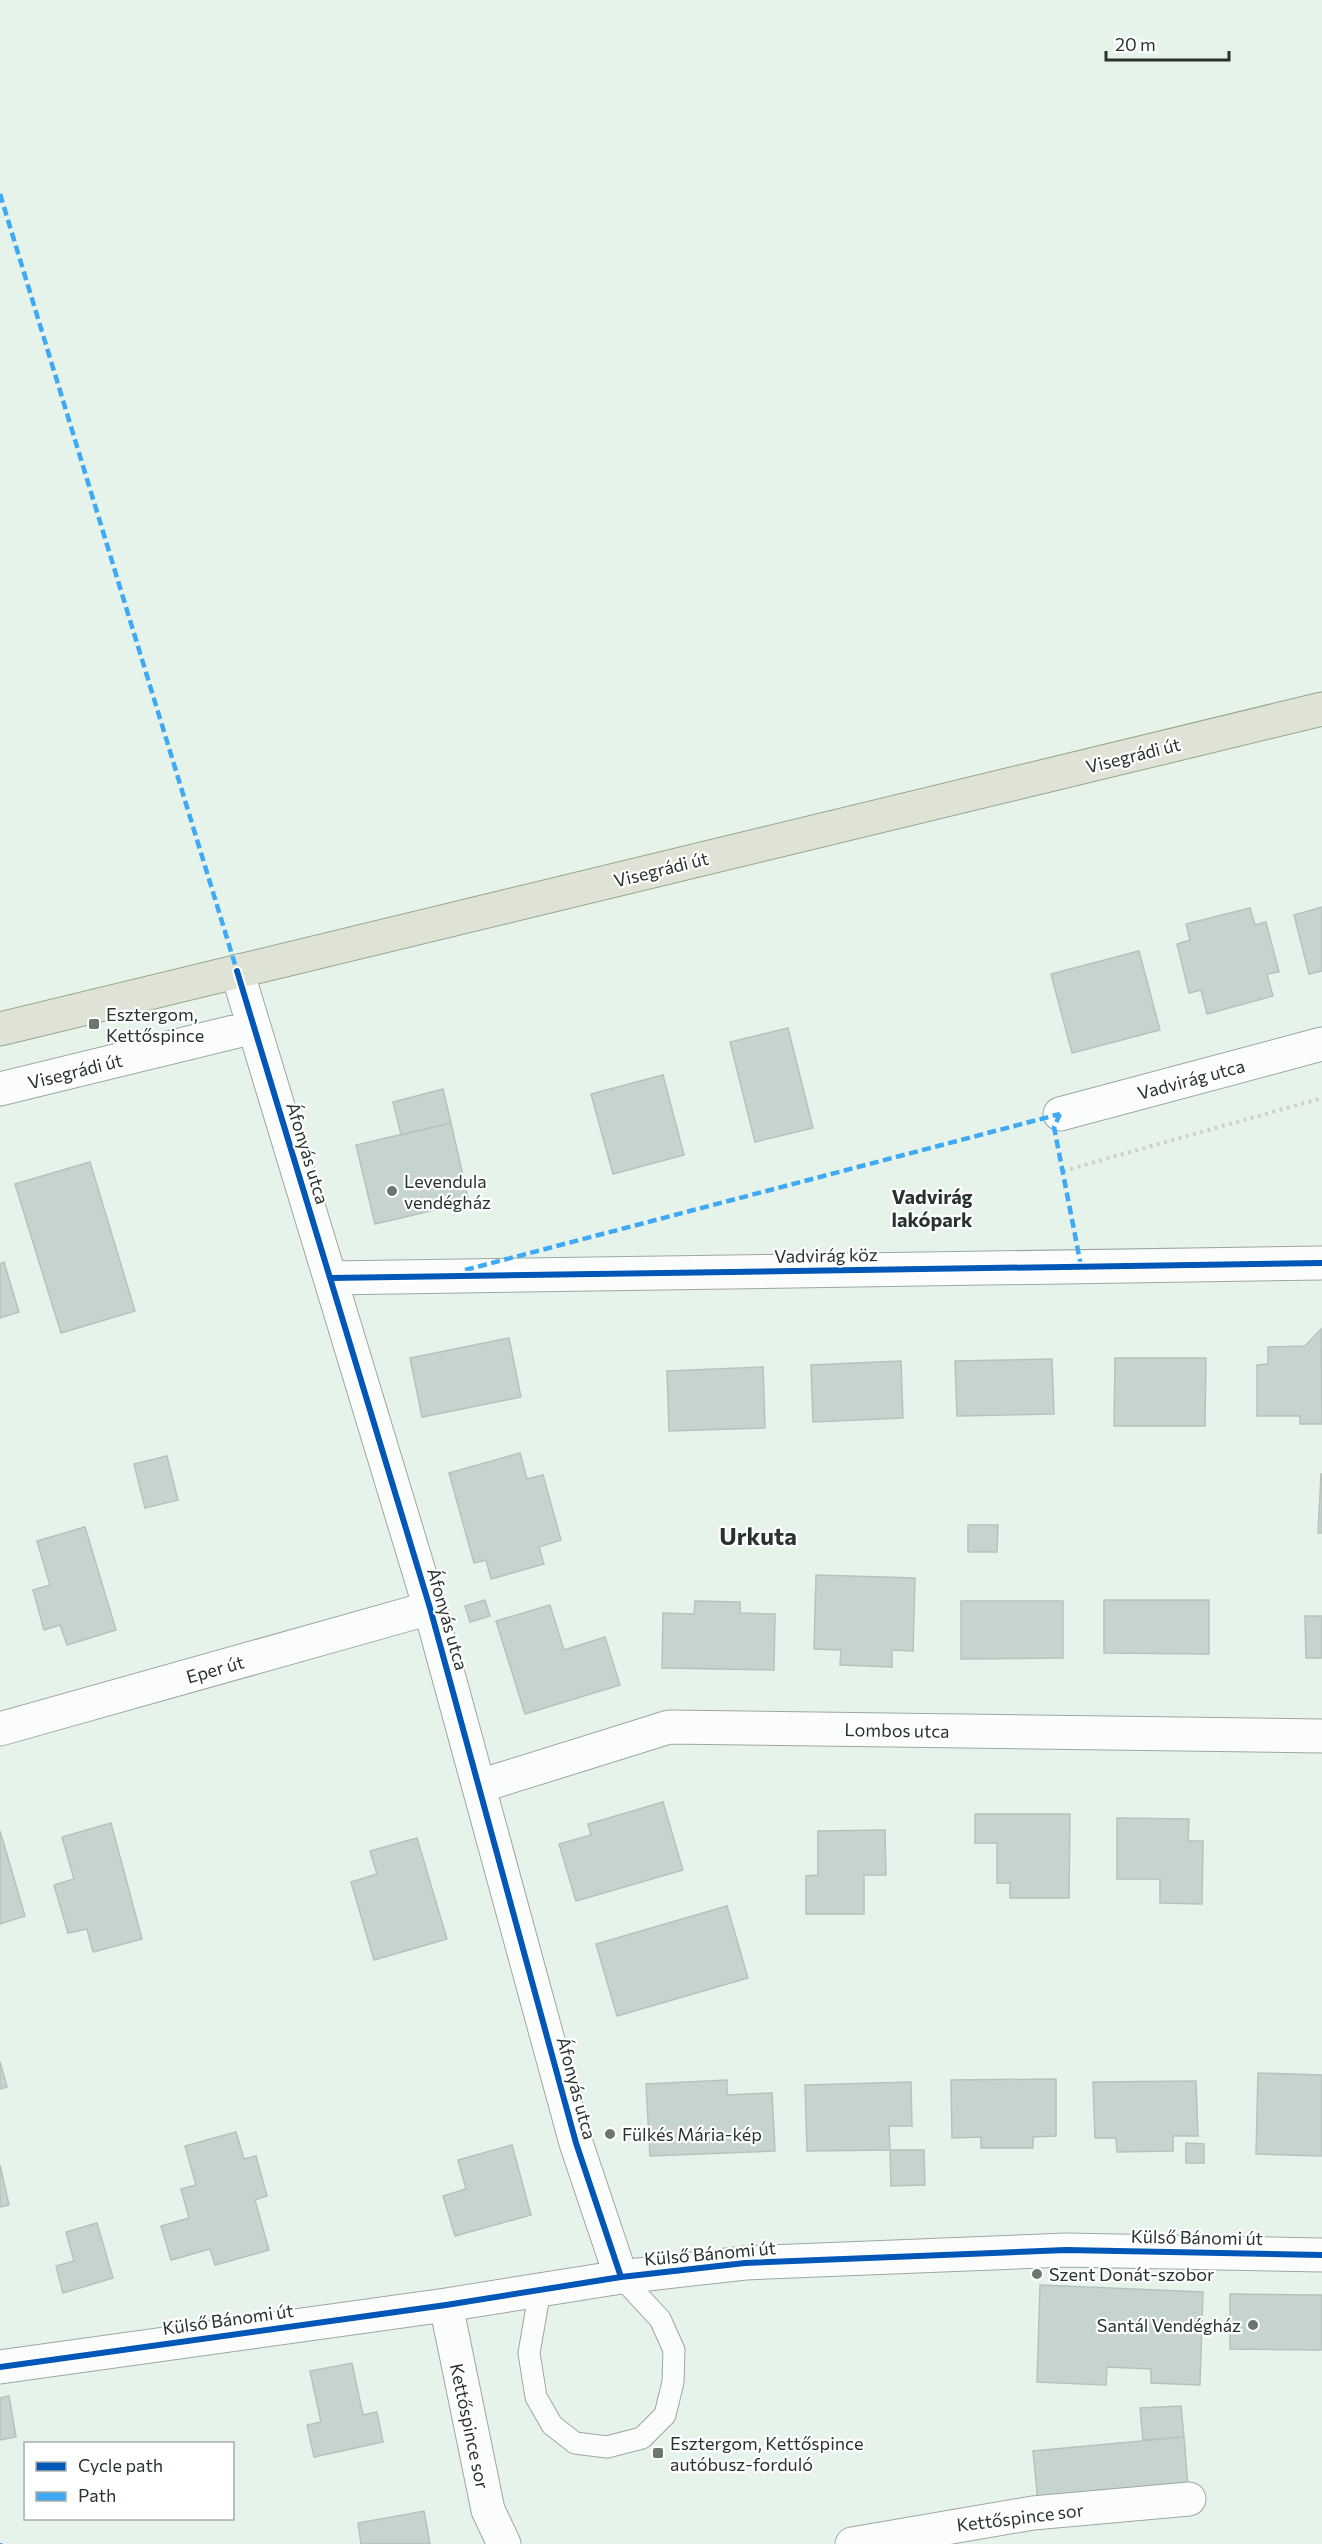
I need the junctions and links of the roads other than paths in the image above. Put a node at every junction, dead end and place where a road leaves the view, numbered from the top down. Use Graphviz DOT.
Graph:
graph roads {
  1 [pos="1322,709"];
  2 [pos="237,971"];
  3 [pos="254,1027"];
  4 [pos="0,1029"];
  5 [pos="1322,1044"];
  6 [pos="0,1089"];
  7 [pos="1060,1114"];
  8 [pos="1322,1263"];
  9 [pos="330,1278"];
  10 [pos="430,1608"];
  11 [pos="0,1730"];
  12 [pos="1322,1736"];
  13 [pos="480,1786"];
  14 [pos="1322,2255"];
  15 [pos="621,2277"];
  16 [pos="540,2290"];
  17 [pos="446,2305"];
  18 [pos="0,2367"];
  19 [pos="1189,2499"];
  20 [pos="504,2544"];
  21 [pos="852,2544"];
  1 -- 2 [label="main road, Visegrádi út"];
  2 -- 3 [label="street, Áfonyás utca"];
  2 -- 4 [label="main road, Visegrádi út"];
  3 -- 6 [label="street, Visegrádi út"];
  3 -- 9 [label="street, Áfonyás utca"];
  5 -- 7 [label="street, Vadvirág utca"];
  8 -- 9 [label="street, Vadvirág köz"];
  9 -- 10 [label="street, Áfonyás utca"];
  10 -- 11 [label="street, Eper út"];
  10 -- 13 [label="street, Áfonyás utca"];
  12 -- 13 [label="street, Lombos utca"];
  13 -- 15 [label="street, Áfonyás utca"];
  14 -- 15 [label="street, Külső Bánomi út"];
  15 -- 16 [label="street, Külső Bánomi út"];
  15 -- 16 [label="lane"];
  16 -- 17 [label="street, Külső Bánomi út"];
  17 -- 18 [label="street, Külső Bánomi út"];
  17 -- 20 [label="street, Kettőspince sor"];
  19 -- 21 [label="street, Kettőspince sor"];
}
